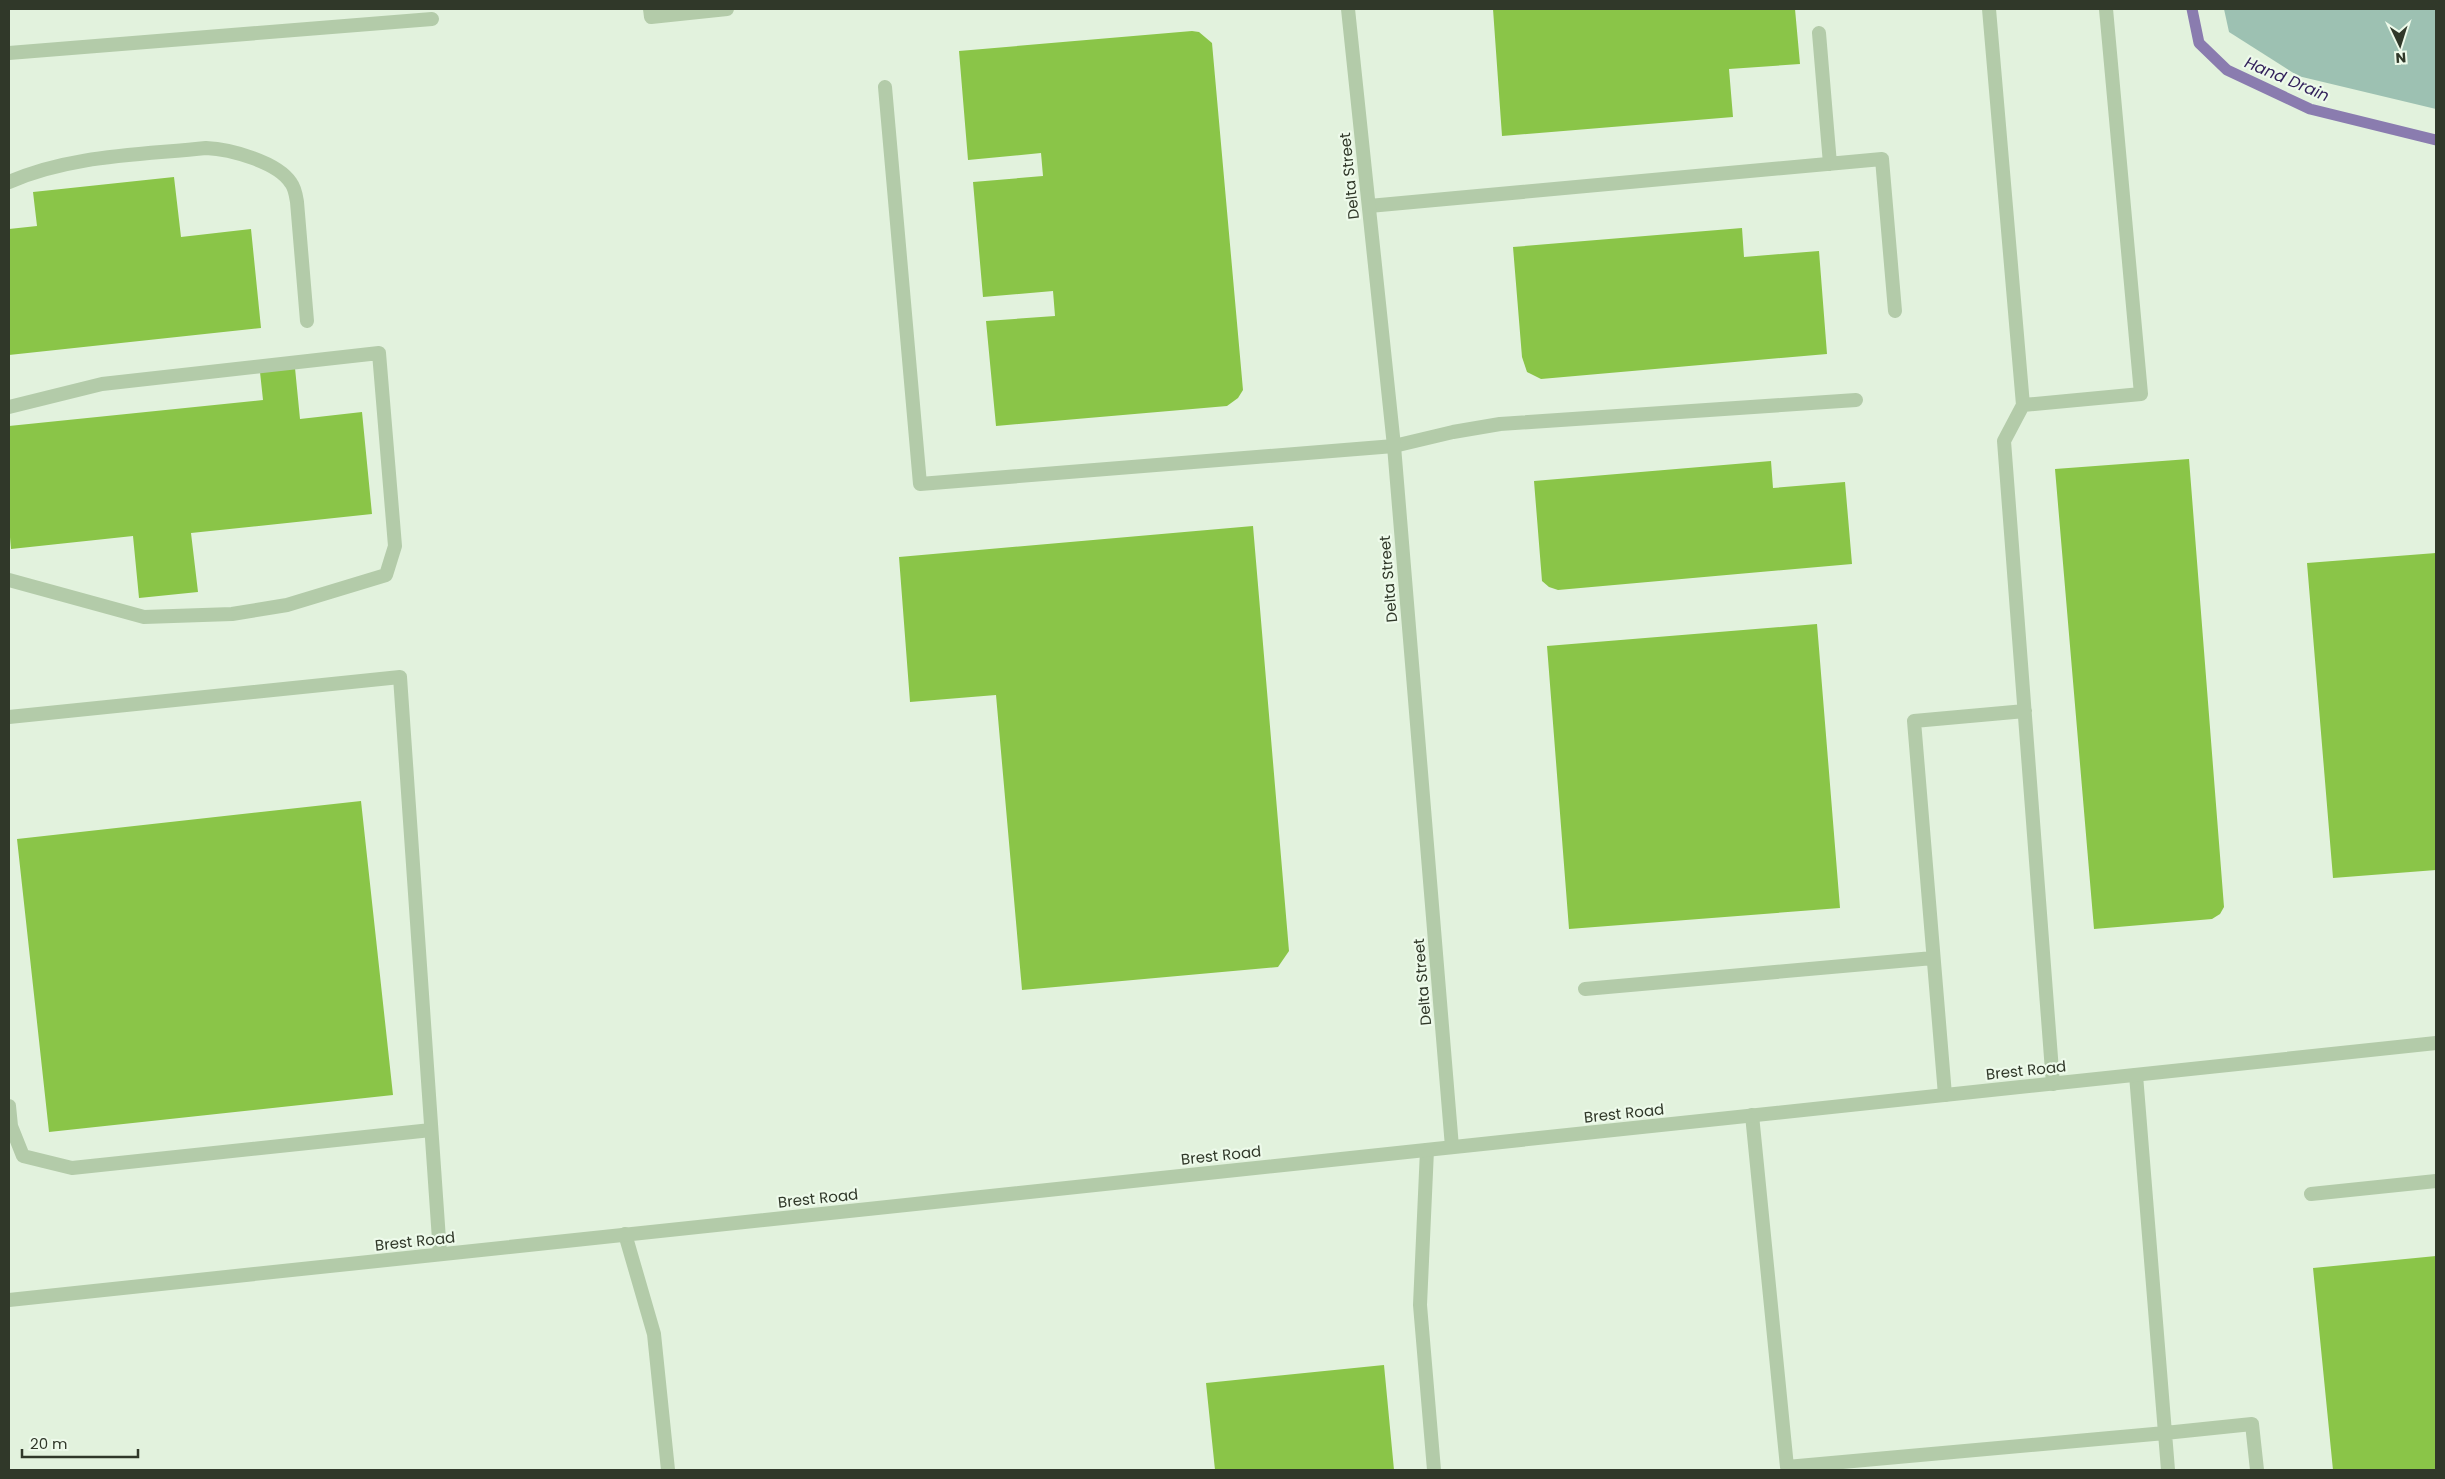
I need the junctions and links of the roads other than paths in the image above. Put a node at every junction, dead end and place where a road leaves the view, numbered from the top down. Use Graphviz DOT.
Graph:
graph roads {
  1 [pos="650,9"];
  2 [pos="727,9"];
  3 [pos="1348,9"];
  4 [pos="1989,9"];
  5 [pos="2106,9"];
  6 [pos="432,18"];
  7 [pos="1819,33"];
  8 [pos="9,53"];
  9 [pos="884,87"];
  10 [pos="1830,164"];
  11 [pos="9,182"];
  12 [pos="1369,206"];
  13 [pos="1896,311"];
  14 [pos="307,321"];
  15 [pos="1856,400"];
  16 [pos="2023,405"];
  17 [pos="9,408"];
  18 [pos="1394,446"];
  19 [pos="9,580"];
  20 [pos="2025,711"];
  21 [pos="9,716"];
  22 [pos="1933,958"];
  23 [pos="1585,989"];
  24 [pos="2436,1043"];
  25 [pos="2136,1075"];
  26 [pos="2053,1084"];
  27 [pos="1946,1095"];
  28 [pos="9,1106"];
  29 [pos="1752,1115"];
  30 [pos="431,1130"];
  31 [pos="1452,1147"];
  32 [pos="1427,1150"];
  33 [pos="2436,1181"];
  34 [pos="2310,1194"];
  35 [pos="625,1234"];
  36 [pos="440,1254"];
  37 [pos="9,1300"];
  38 [pos="2165,1433"];
  39 [pos="1787,1469"];
  40 [pos="668,1470"];
  41 [pos="1434,1470"];
  42 [pos="2168,1470"];
  43 [pos="2257,1470"];
  1 -- 2 [label="street"];
  3 -- 12 [label="street, Delta Street"];
  4 -- 16 [label="street"];
  5 -- 16 [label="street"];
  6 -- 8 [label="street"];
  7 -- 10 [label="street"];
  9 -- 18 [label="street"];
  10 -- 12 [label="street"];
  10 -- 13 [label="street"];
  11 -- 14 [label="street"];
  12 -- 18 [label="street, Delta Street"];
  15 -- 18 [label="street"];
  16 -- 20 [label="street"];
  17 -- 19 [label="street"];
  18 -- 31 [label="street, Delta Street"];
  20 -- 22 [label="street"];
  20 -- 26 [label="street"];
  21 -- 30 [label="street"];
  22 -- 23 [label="street"];
  22 -- 27 [label="street"];
  24 -- 25 [label="street, Brest Road"];
  25 -- 26 [label="street, Brest Road"];
  25 -- 38 [label="street"];
  26 -- 27 [label="street, Brest Road"];
  27 -- 29 [label="street, Brest Road"];
  28 -- 30 [label="street"];
  29 -- 31 [label="street, Brest Road"];
  29 -- 39 [label="street"];
  30 -- 36 [label="street"];
  31 -- 32 [label="street, Brest Road"];
  32 -- 35 [label="street, Brest Road"];
  32 -- 41 [label="street"];
  33 -- 34 [label="street"];
  35 -- 36 [label="street, Brest Road"];
  35 -- 40 [label="street"];
  36 -- 37 [label="street, Brest Road"];
  38 -- 39 [label="street"];
  38 -- 42 [label="street"];
  38 -- 43 [label="street"];
}
